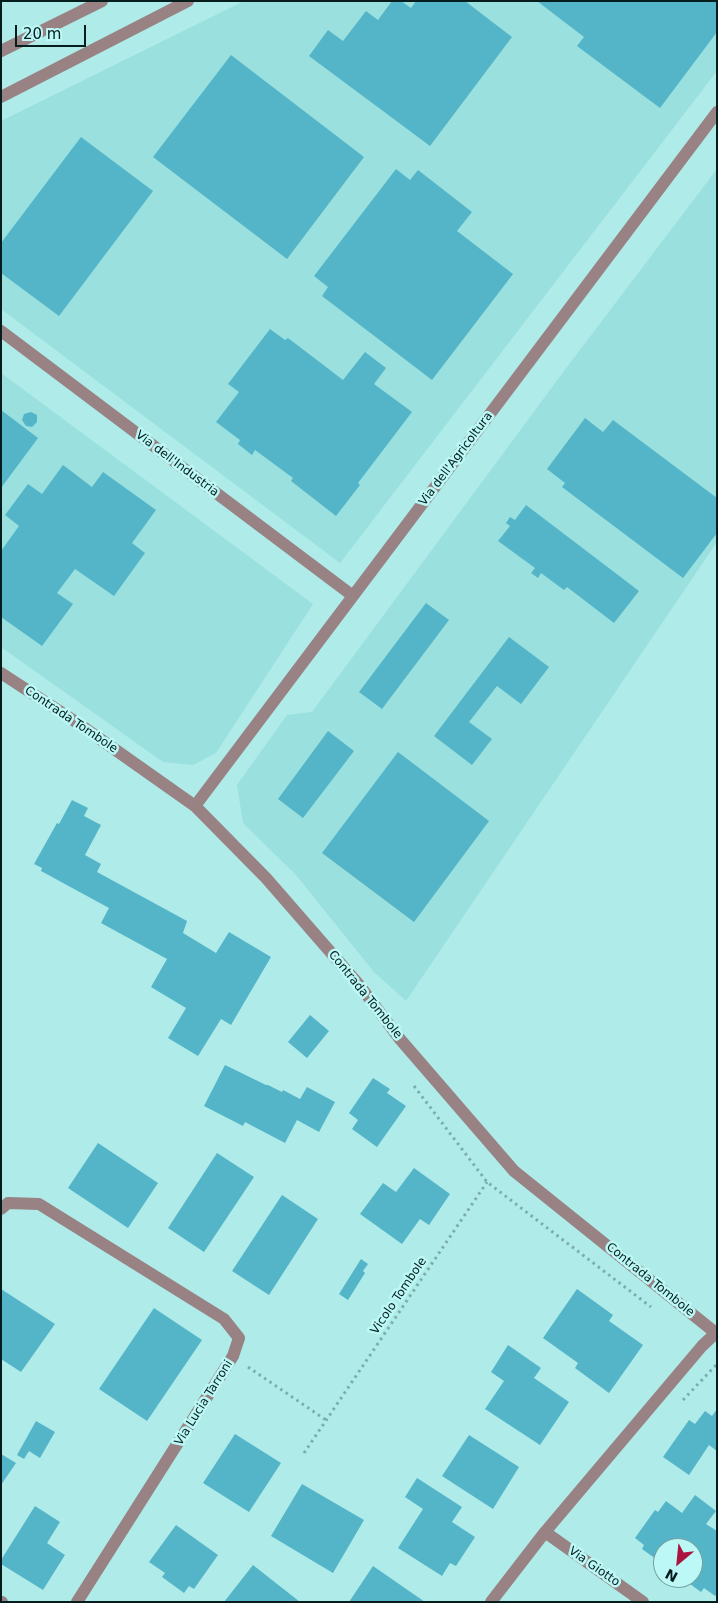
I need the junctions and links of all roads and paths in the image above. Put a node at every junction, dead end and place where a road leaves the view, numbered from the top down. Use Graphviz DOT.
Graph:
graph roads {
  1 [pos="102,1"];
  2 [pos="188,1"];
  3 [pos="1,50"];
  4 [pos="1,97"];
  5 [pos="717,112"];
  6 [pos="1,331"];
  7 [pos="353,596"];
  8 [pos="1,672"];
  9 [pos="195,806"];
  10 [pos="487,1182"];
  11 [pos="1,1209"];
  12 [pos="716,1334"];
  13 [pos="233,1356"];
  14 [pos="326,1420"];
  15 [pos="304,1453"];
  16 [pos="545,1532"];
  17 [pos="77,1602"];
  18 [pos="491,1602"];
  19 [pos="643,1602"];
  1 -- 3 [label="street"];
  2 -- 4 [label="street"];
  5 -- 7 [label="street, Via dell'Agricoltura"];
  6 -- 7 [label="street, Via dell'Industria"];
  7 -- 9 [label="street, Via dell'Agricoltura"];
  8 -- 9 [label="street, Contrada Tombole"];
  9 -- 12 [label="street, Contrada Tombole"];
  10 -- 14 [label="path, Vicolo Tombole"];
  11 -- 13 [label="street, Via Lucia Tarroni"];
  12 -- 16 [label="street, Contrada Tombole"];
  13 -- 14 [label="path"];
  13 -- 17 [label="street, Via Lucia Tarroni"];
  14 -- 15 [label="path, Vicolo Tombole"];
  16 -- 18 [label="street, Contrada Tombole"];
  16 -- 19 [label="street, Via Giotto"];
}
